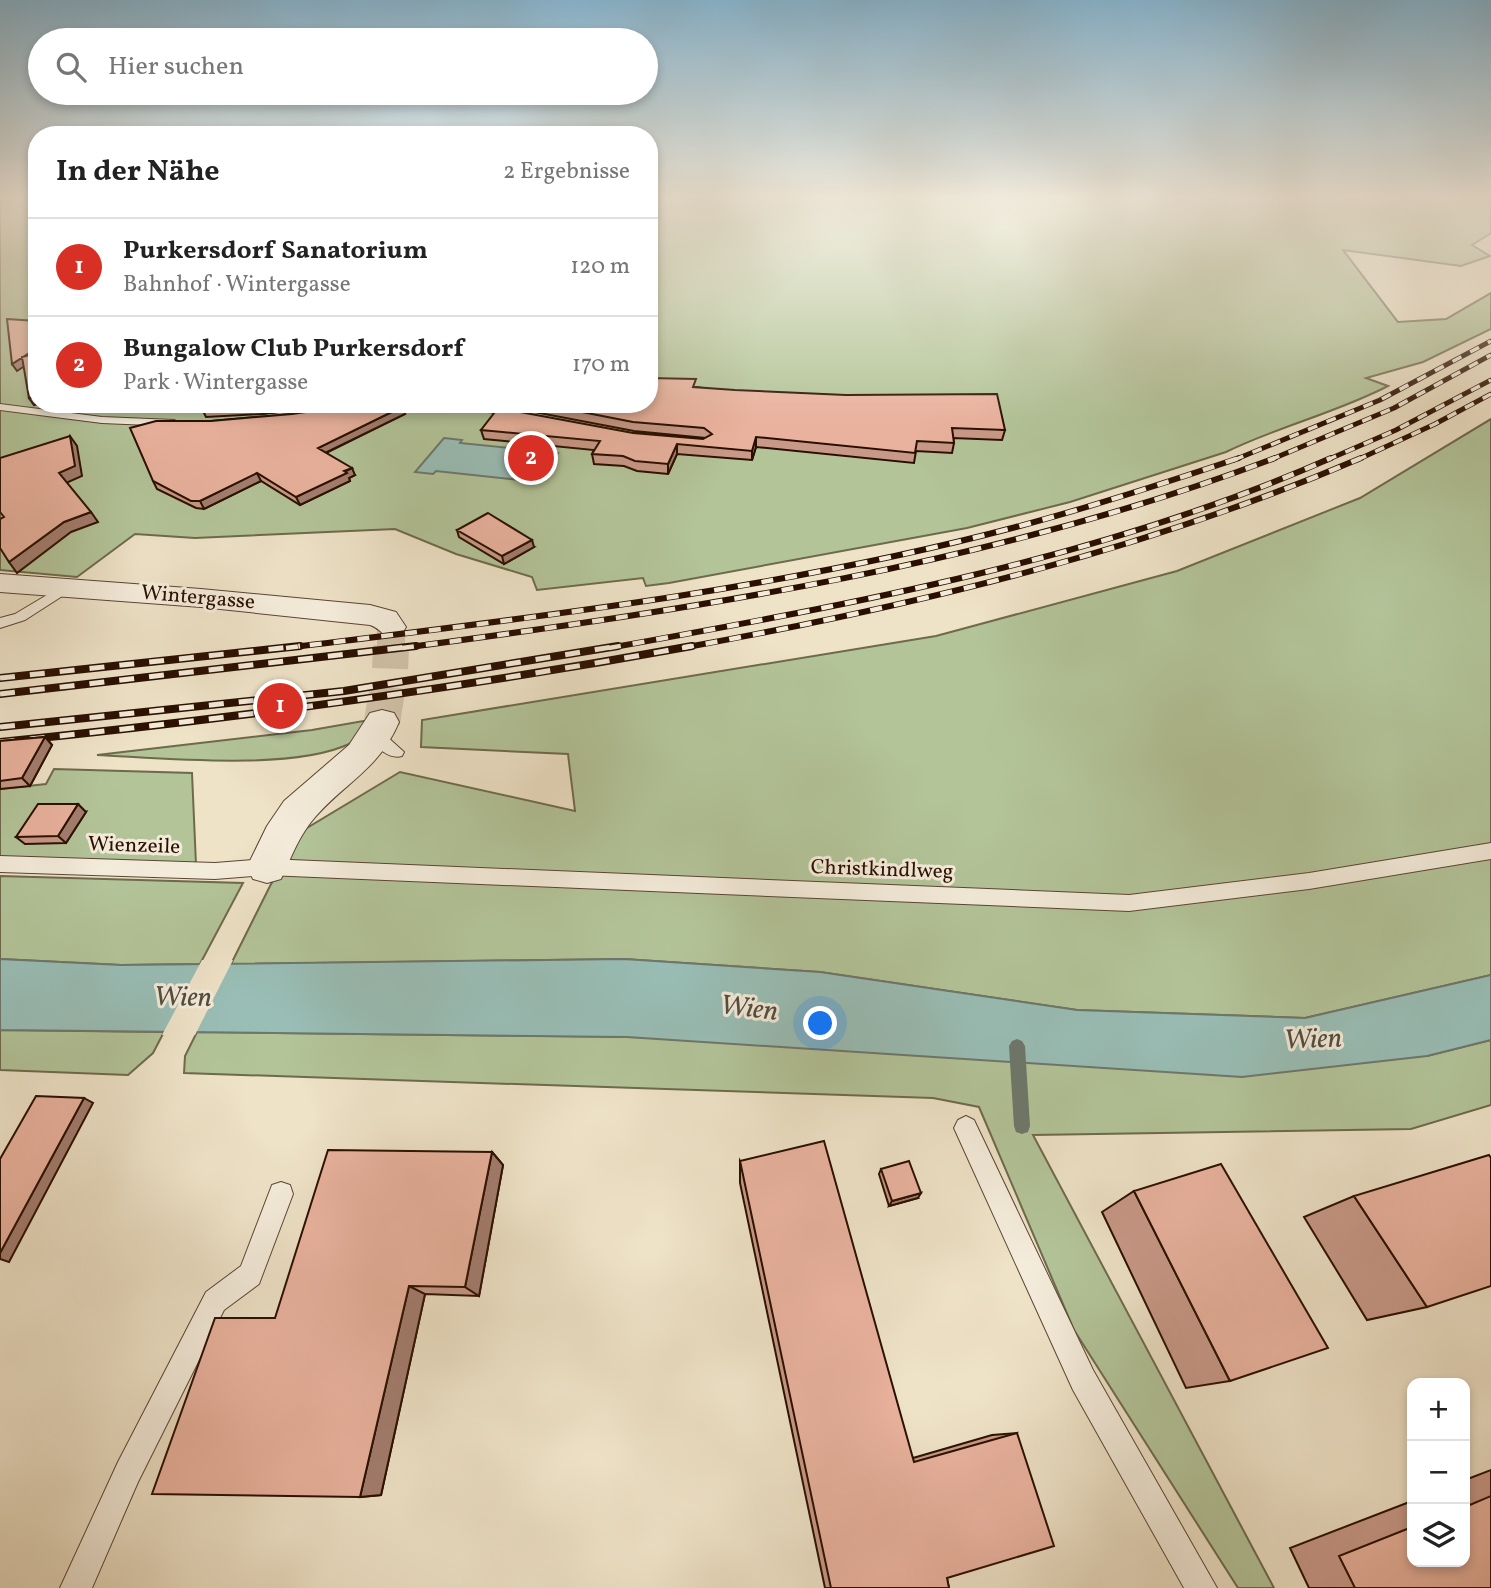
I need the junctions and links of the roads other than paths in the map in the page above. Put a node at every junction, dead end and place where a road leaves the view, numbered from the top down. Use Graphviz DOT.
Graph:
graph roads {
  1 [pos="0,407"];
  2 [pos="28,411"];
  3 [pos="43,413"];
  4 [pos="506,413"];
  5 [pos="526,416"];
  6 [pos="188,424"];
  7 [pos="0,583"];
  8 [pos="62,590"];
  9 [pos="0,623"];
  10 [pos="391,627"];
  11 [pos="385,737"];
  12 [pos="1491,851"];
  13 [pos="0,864"];
  14 [pos="267,867"];
  15 [pos="966,1128"];
  16 [pos="281,1194"];
  17 [pos="76,1588"];
  18 [pos="1201,1588"];
  1 -- 2 [label="lane"];
  3 -- 6 [label="lane"];
  4 -- 5 [label="lane"];
  7 -- 8 [label="street, Wintergasse"];
  8 -- 9 [label="lane"];
  8 -- 10 [label="street, Wintergasse"];
  11 -- 14 [label="street"];
  12 -- 14 [label="lane, Christkindlweg"];
  13 -- 14 [label="lane, Wienzeile"];
  15 -- 18 [label="lane"];
  16 -- 17 [label="lane"];
}
